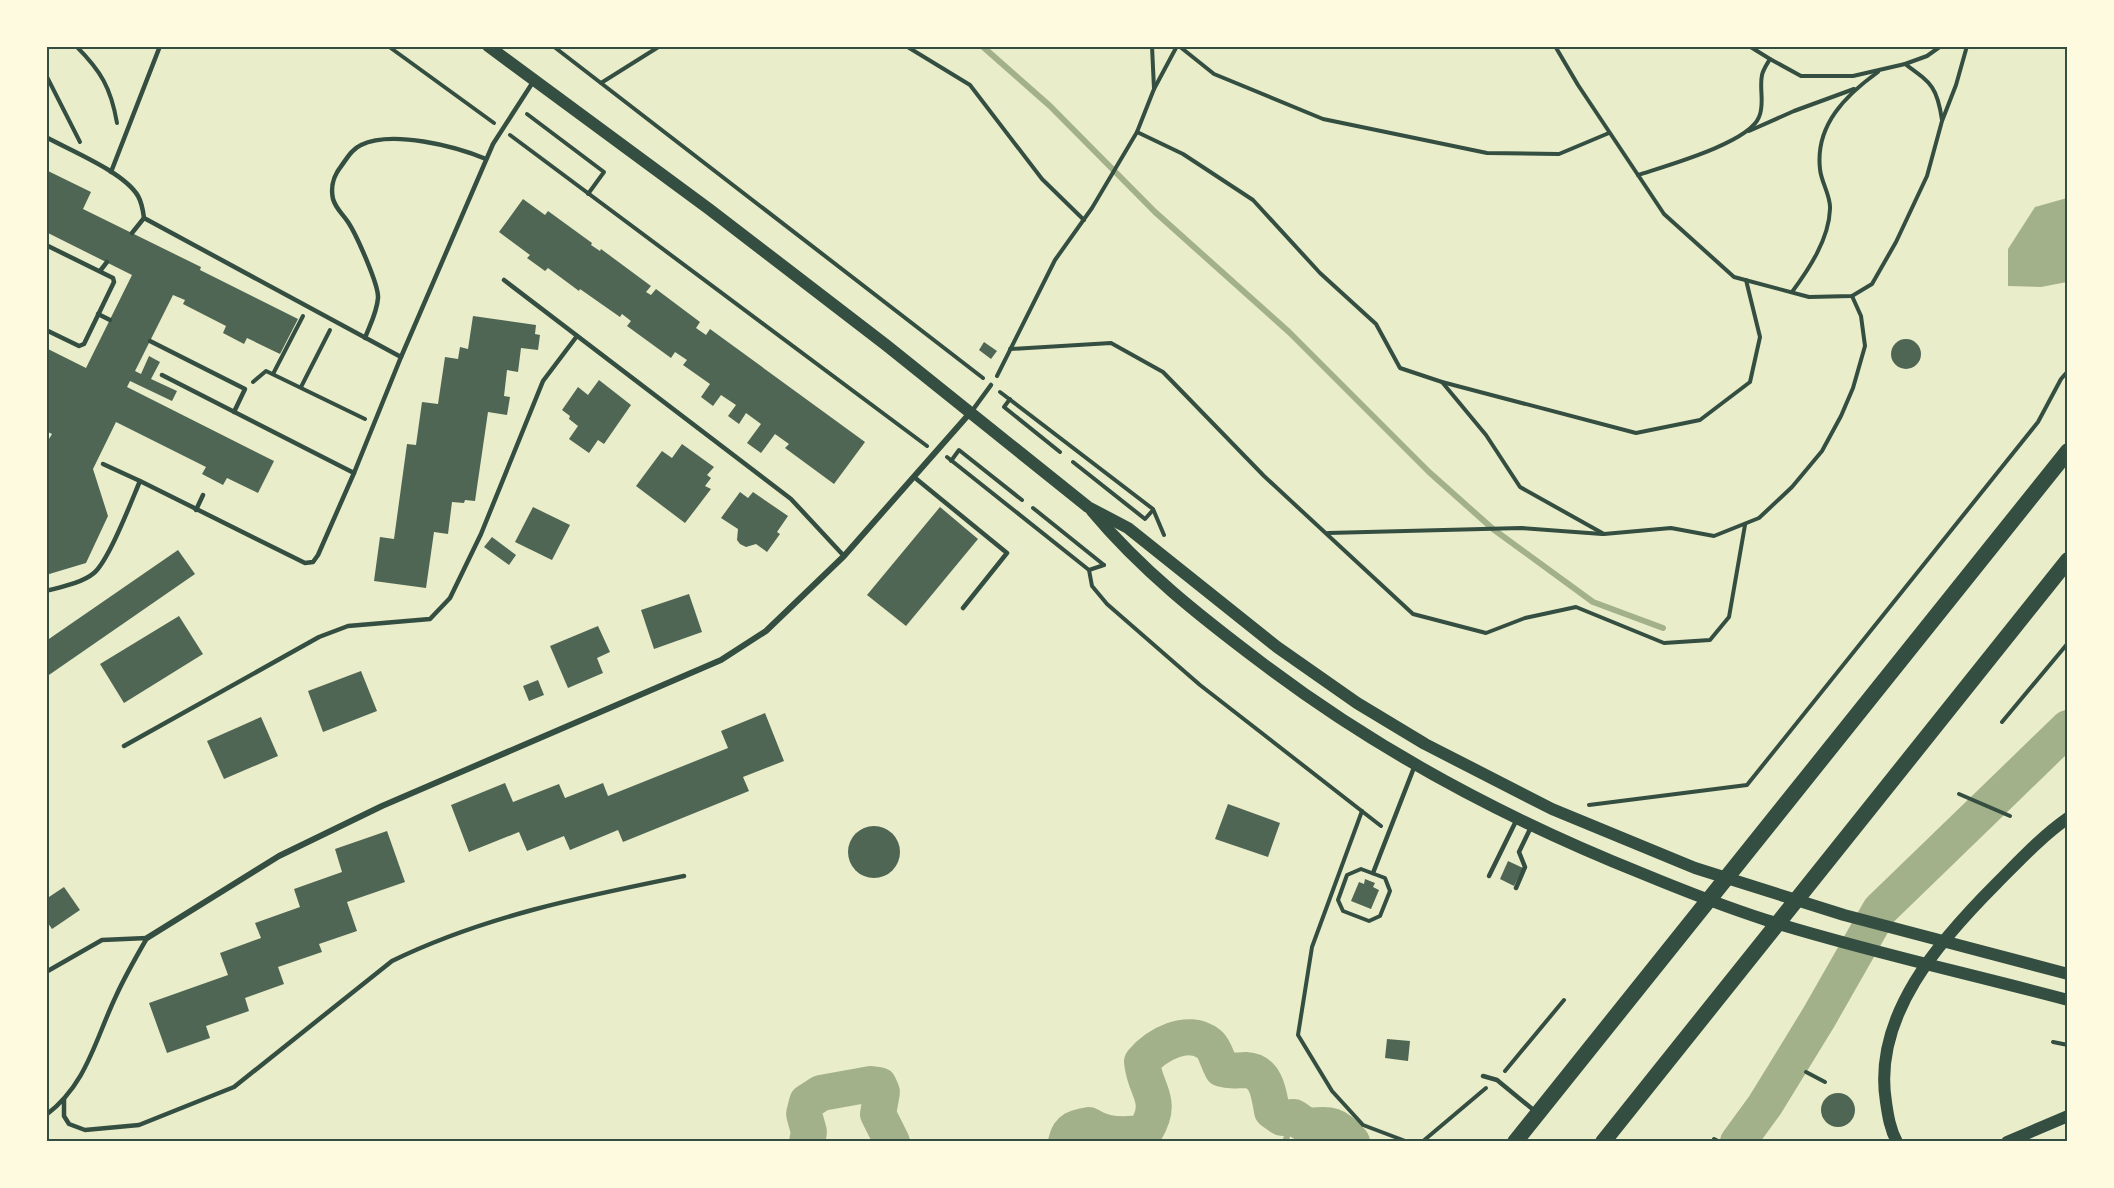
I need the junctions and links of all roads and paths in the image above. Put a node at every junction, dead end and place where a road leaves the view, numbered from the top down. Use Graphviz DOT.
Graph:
graph roads {
  1 [pos="76,46"];
  2 [pos="160,46"];
  3 [pos="388,46"];
  4 [pos="488,46"];
  5 [pos="554,46"];
  6 [pos="660,46"];
  7 [pos="906,46"];
  8 [pos="1152,46"];
  9 [pos="1178,46"];
  10 [pos="1555,46"];
  11 [pos="1749,46"];
  12 [pos="1941,46"];
  13 [pos="1967,46"];
  14 [pos="1770,59"];
  15 [pos="1905,64"];
  16 [pos="1879,71"];
  17 [pos="46,75"];
  18 [pos="534,81"];
  19 [pos="601,83"];
  20 [pos="1854,88"];
  21 [pos="1154,89"];
  22 [pos="519,108"];
  23 [pos="1942,121"];
  24 [pos="503,129"];
  25 [pos="1137,132"];
  26 [pos="1746,132"];
  27 [pos="1609,133"];
  28 [pos="46,137"];
  29 [pos="120,148"];
  30 [pos="88,159"];
  31 [pos="486,159"];
  32 [pos="111,171"];
  33 [pos="1638,176"];
  34 [pos="588,194"];
  35 [pos="144,218"];
  36 [pos="1084,220"];
  37 [pos="132,233"];
  38 [pos="46,245"];
  39 [pos="107,262"];
  40 [pos="100,271"];
  41 [pos="504,280"];
  42 [pos="1746,280"];
  43 [pos="1792,292"];
  44 [pos="1852,296"];
  45 [pos="307,307"];
  46 [pos="98,314"];
  47 [pos="110,320"];
  48 [pos="335,322"];
  49 [pos="46,330"];
  50 [pos="577,336"];
  51 [pos="365,338"];
  52 [pos="150,341"];
  53 [pos="1010,350"];
  54 [pos="400,357"];
  55 [pos="2067,370"];
  56 [pos="273,374"];
  57 [pos="162,375"];
  58 [pos="1442,382"];
  59 [pos="992,385"];
  60 [pos="301,387"];
  61 [pos="245,389"];
  62 [pos="1010,399"];
  63 [pos="234,412"];
  64 [pos="971,413"];
  65 [pos="374,423"];
  66 [pos="937,451"];
  67 [pos="2067,451"];
  68 [pos="1060,452"];
  69 [pos="951,461"];
  70 [pos="1073,462"];
  71 [pos="103,464"];
  72 [pos="354,472"];
  73 [pos="914,477"];
  74 [pos="140,481"];
  75 [pos="203,495"];
  76 [pos="1022,500"];
  77 [pos="1088,507"];
  78 [pos="1033,508"];
  79 [pos="196,510"];
  80 [pos="1153,510"];
  81 [pos="1745,524"];
  82 [pos="1327,533"];
  83 [pos="1604,534"];
  84 [pos="1166,539"];
  85 [pos="844,556"];
  86 [pos="2067,560"];
  87 [pos="1089,570"];
  88 [pos="46,591"];
  89 [pos="963,608"];
  90 [pos="2067,643"];
  91 [pos="2002,722"];
  92 [pos="124,746"];
  93 [pos="1415,765"];
  94 [pos="1959,794"];
  95 [pos="1589,804"];
  96 [pos="1362,811"];
  97 [pos="2010,816"];
  98 [pos="2067,818"];
  99 [pos="1517,819"];
  100 [pos="1531,826"];
  101 [pos="1389,832"];
  102 [pos="1372,873"];
  103 [pos="684,876"];
  104 [pos="1489,876"];
  105 [pos="1516,888"];
  106 [pos="147,938"];
  107 [pos="46,972"];
  108 [pos="2067,974"];
  109 [pos="2067,1000"];
  110 [pos="2053,1042"];
  111 [pos="2067,1045"];
  112 [pos="1806,1071"];
  113 [pos="1484,1076"];
  114 [pos="1825,1082"];
  115 [pos="64,1099"];
  116 [pos="1538,1113"];
  117 [pos="46,1115"];
  118 [pos="2067,1116"];
  119 [pos="1714,1139"];
  120 [pos="1408,1142"];
  121 [pos="1515,1142"];
  122 [pos="1603,1142"];
  123 [pos="1720,1142"];
  124 [pos="1897,1142"];
  125 [pos="2007,1142"];
  1 -- 29 [label="path"];
  2 -- 29 [label="lane"];
  3 -- 24 [label="path"];
  4 -- 18 [label="main road"];
  5 -- 19 [label="path"];
  6 -- 19 [label="path"];
  7 -- 36 [label="path"];
  8 -- 21 [label="path"];
  9 -- 21 [label="path"];
  9 -- 27 [label="path"];
  10 -- 27 [label="path"];
  11 -- 14 [label="path"];
  12 -- 15 [label="path"];
  13 -- 23 [label="path"];
  14 -- 16 [label="path"];
  14 -- 26 [label="path"];
  15 -- 16 [label="path"];
  15 -- 23 [label="path"];
  16 -- 20 [label="path"];
  17 -- 30 [label="path"];
  18 -- 24 [label="lane"];
  18 -- 64 [label="main road"];
  19 -- 59 [label="path"];
  20 -- 26 [label="path"];
  20 -- 43 [label="path"];
  21 -- 25 [label="path"];
  22 -- 34 [label="path"];
  23 -- 44 [label="path"];
  24 -- 31 [label="lane"];
  24 -- 34 [label="path"];
  25 -- 36 [label="path"];
  25 -- 58 [label="path"];
  26 -- 33 [label="path"];
  27 -- 33 [label="path"];
  28 -- 30 [label="lane"];
  29 -- 32 [label="lane"];
  30 -- 32 [label="lane"];
  31 -- 51 [label="lane"];
  31 -- 54 [label="lane"];
  32 -- 35 [label="lane"];
  33 -- 42 [label="path"];
  34 -- 66 [label="path"];
  35 -- 37 [label="lane"];
  35 -- 45 [label="lane"];
  36 -- 53 [label="path"];
  38 -- 40 [label="lane"];
  39 -- 40 [label="lane"];
  40 -- 46 [label="lane"];
  41 -- 50 [label="lane"];
  42 -- 43 [label="path"];
  42 -- 58 [label="path"];
  43 -- 44 [label="path"];
  44 -- 81 [label="path"];
  45 -- 48 [label="lane"];
  45 -- 56 [label="path"];
  46 -- 47 [label="lane"];
  46 -- 49 [label="lane"];
  48 -- 51 [label="lane"];
  48 -- 60 [label="path"];
  50 -- 85 [label="lane"];
  50 -- 92 [label="lane"];
  51 -- 54 [label="lane"];
  52 -- 61 [label="lane"];
  53 -- 59 [label="path"];
  53 -- 82 [label="path"];
  54 -- 65 [label="lane"];
  55 -- 95 [label="path"];
  56 -- 60 [label="path"];
  56 -- 61 [label="path"];
  57 -- 63 [label="lane"];
  58 -- 83 [label="path"];
  59 -- 62 [label="path"];
  59 -- 64 [label="lane"];
  60 -- 65 [label="path"];
  61 -- 63 [label="lane"];
  62 -- 68 [label="path"];
  62 -- 80 [label="path"];
  63 -- 72 [label="lane"];
  64 -- 66 [label="street"];
  64 -- 77 [label="main road"];
  65 -- 72 [label="lane"];
  66 -- 69 [label="path"];
  66 -- 73 [label="street"];
  67 -- 116 [label="highway"];
  69 -- 76 [label="path"];
  69 -- 87 [label="path"];
  70 -- 80 [label="path"];
  71 -- 74 [label="lane"];
  72 -- 79 [label="lane"];
  73 -- 85 [label="street"];
  73 -- 89 [label="lane"];
  74 -- 79 [label="lane"];
  74 -- 88 [label="lane"];
  75 -- 79 [label="lane"];
  77 -- 93 [label="main road"];
  77 -- 108 [label="main road"];
  78 -- 87 [label="path"];
  80 -- 84 [label="path"];
  81 -- 82 [label="path"];
  81 -- 83 [label="path"];
  82 -- 83 [label="path"];
  85 -- 106 [label="street"];
  86 -- 122 [label="highway"];
  87 -- 96 [label="path"];
  90 -- 91 [label="path"];
  93 -- 99 [label="main road"];
  93 -- 101 [label="lane"];
  94 -- 97 [label="path"];
  96 -- 101 [label="path"];
  96 -- 120 [label="path"];
  98 -- 124 [label="main road"];
  99 -- 100 [label="main road"];
  99 -- 104 [label="lane"];
  100 -- 105 [label="lane"];
  100 -- 109 [label="main road"];
  101 -- 102 [label="lane"];
  102 -- 102 [label="path"];
  103 -- 115 [label="lane"];
  106 -- 107 [label="lane"];
  106 -- 115 [label="lane"];
  110 -- 111 [label="path"];
  112 -- 114 [label="path"];
  113 -- 116 [label="lane"];
  115 -- 117 [label="lane"];
  116 -- 121 [label="highway"];
  118 -- 125 [label="main road"];
  119 -- 123 [label="path"];
}
